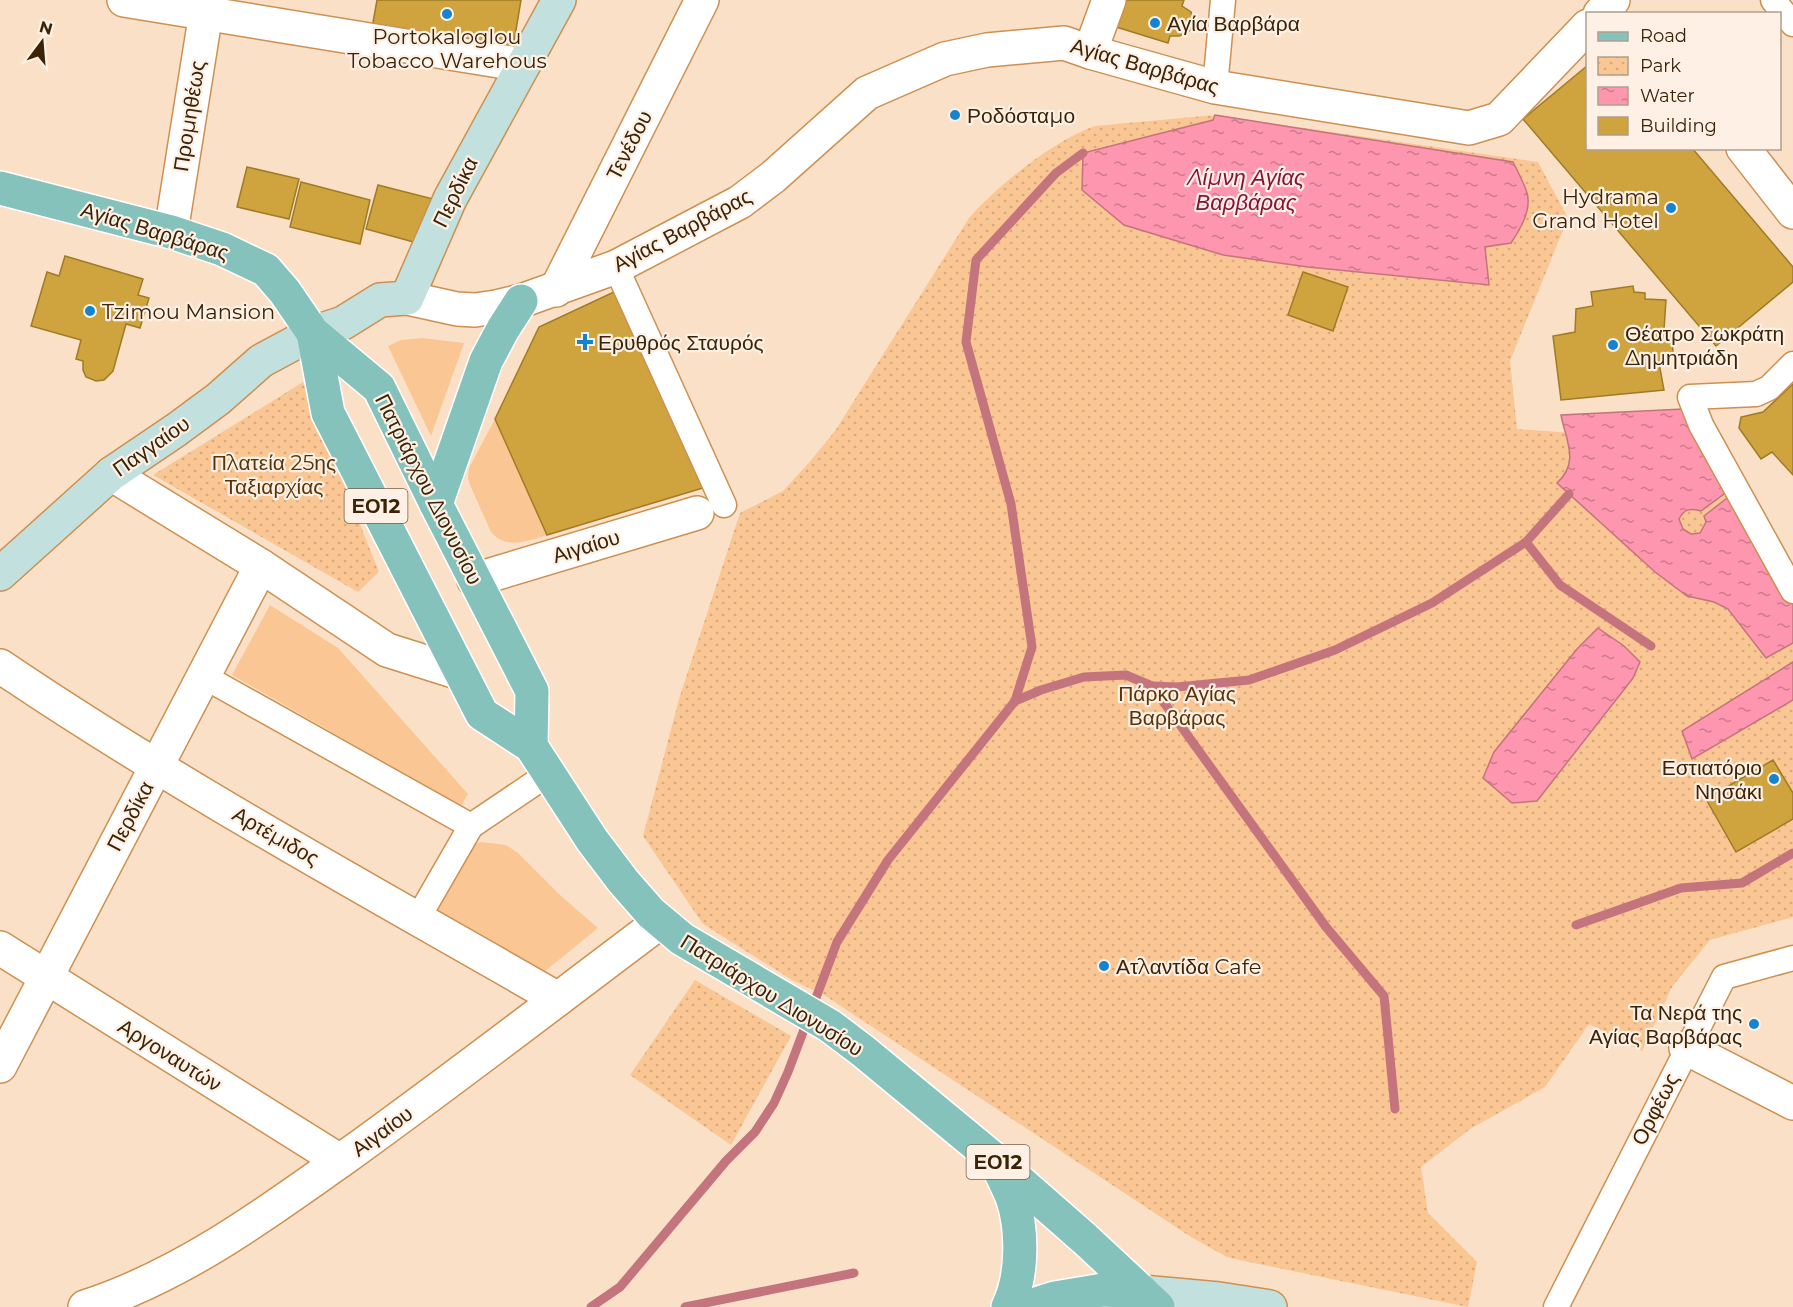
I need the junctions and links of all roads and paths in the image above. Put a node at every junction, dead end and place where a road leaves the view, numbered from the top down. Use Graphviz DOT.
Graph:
graph roads {
  1 [pos="124,0"];
  2 [pos="559,0"];
  3 [pos="702,0"];
  4 [pos="1109,0"];
  5 [pos="1223,0"];
  6 [pos="1773,0"];
  7 [pos="207,7"];
  8 [pos="1793,24"];
  9 [pos="1586,29"];
  10 [pos="1090,52"];
  11 [pos="523,65"];
  12 [pos="1215,87"];
  13 [pos="1745,150"];
  14 [pos="0,188"];
  15 [pos="1793,212"];
  16 [pos="171,232"];
  17 [pos="616,267"];
  18 [pos="556,290"];
  19 [pos="407,298"];
  20 [pos="521,301"];
  21 [pos="313,333"];
  22 [pos="1793,364"];
  23 [pos="111,474"];
  24 [pos="436,504"];
  25 [pos="711,509"];
  26 [pos="261,566"];
  27 [pos="0,574"];
  28 [pos="474,580"];
  29 [pos="1793,591"];
  30 [pos="0,666"];
  31 [pos="460,673"];
  32 [pos="203,676"];
  33 [pos="531,746"];
  34 [pos="156,766"];
  35 [pos="548,774"];
  36 [pos="471,826"];
  37 [pos="418,918"];
  38 [pos="660,922"];
  39 [pos="0,948"];
  40 [pos="1793,958"];
  41 [pos="46,977"];
  42 [pos="558,999"];
  43 [pos="1686,1048"];
  44 [pos="2,1057"];
  45 [pos="1793,1103"];
  46 [pos="995,1160"];
  47 [pos="340,1161"];
  48 [pos="1140,1302"];
  49 [pos="85,1307"];
  50 [pos="1008,1307"];
  51 [pos="1027,1307"];
  52 [pos="1270,1307"];
  53 [pos="1556,1307"];
  1 -- 7 [label="street"];
  2 -- 11 [label="main road, Περδίκα"];
  3 -- 18 [label="street, Τενέδου"];
  4 -- 10 [label="street"];
  5 -- 12 [label="street"];
  6 -- 8 [label="street"];
  7 -- 11 [label="street"];
  7 -- 16 [label="street, Προμηθέως"];
  9 -- 12 [label="street, Αγίας Βαρβάρας"];
  10 -- 12 [label="street, Αγίας Βαρβάρας"];
  10 -- 17 [label="street, Αγίας Βαρβάρας"];
  11 -- 19 [label="main road, Περδίκα"];
  13 -- 15 [label="street"];
  14 -- 16 [label="main road, Αγίας Βαρβάρας / ΕΟ12"];
  16 -- 21 [label="main road, Αγίας Βαρβάρας / ΕΟ12"];
  17 -- 18 [label="street, Αγίας Βαρβάρας"];
  17 -- 25 [label="street"];
  18 -- 20 [label="street, Αγίας Βαρβάρας"];
  19 -- 20 [label="street, Αγίας Βαρβάρας"];
  19 -- 21 [label="main road"];
  20 -- 24 [label="main road"];
  21 -- 23 [label="main road, Παγγαίου"];
  21 -- 24 [label="main road, Πατριάρχου Διονυσίου / ΕΟ12"];
  21 -- 31 [label="main road, Πατριάρχου Διονυσίου / ΕΟ12"];
  22 -- 29 [label="street"];
  23 -- 26 [label="street"];
  23 -- 27 [label="main road, Παγγαίου"];
  24 -- 28 [label="main road, Πατριάρχου Διονυσίου / ΕΟ12"];
  25 -- 28 [label="street, Αιγαίου"];
  26 -- 31 [label="street"];
  26 -- 32 [label="street, Περδίκα"];
  28 -- 33 [label="main road, Πατριάρχου Διονυσίου / ΕΟ12"];
  30 -- 34 [label="street, Αρτέμιδος"];
  31 -- 33 [label="main road, Πατριάρχου Διονυσίου / ΕΟ12"];
  32 -- 34 [label="street, Περδίκα"];
  32 -- 36 [label="street"];
  33 -- 35 [label="main road, Πατριάρχου Διονυσίου / ΕΟ12"];
  34 -- 37 [label="street, Αρτέμιδος"];
  34 -- 41 [label="street, Περδίκα"];
  35 -- 36 [label="street"];
  35 -- 38 [label="main road, Πατριάρχου Διονυσίου / ΕΟ12"];
  36 -- 37 [label="street"];
  37 -- 42 [label="street, Αρτέμιδος"];
  38 -- 42 [label="street, Αιγαίου"];
  38 -- 46 [label="main road, Πατριάρχου Διονυσίου / ΕΟ12"];
  39 -- 41 [label="street, Αργοναυτών"];
  40 -- 43 [label="street, Ορφέως"];
  41 -- 44 [label="street, Περδίκα"];
  41 -- 47 [label="street, Αργοναυτών"];
  42 -- 47 [label="street, Αιγαίου"];
  43 -- 45 [label="street"];
  43 -- 53 [label="street, Ορφέως"];
  46 -- 48 [label="main road, Πατριάρχου Διονυσίου / ΕΟ12"];
  46 -- 50 [label="main road"];
  47 -- 49 [label="street, Αιγαίου"];
  48 -- 51 [label="main road"];
  48 -- 52 [label="main road"];
}
